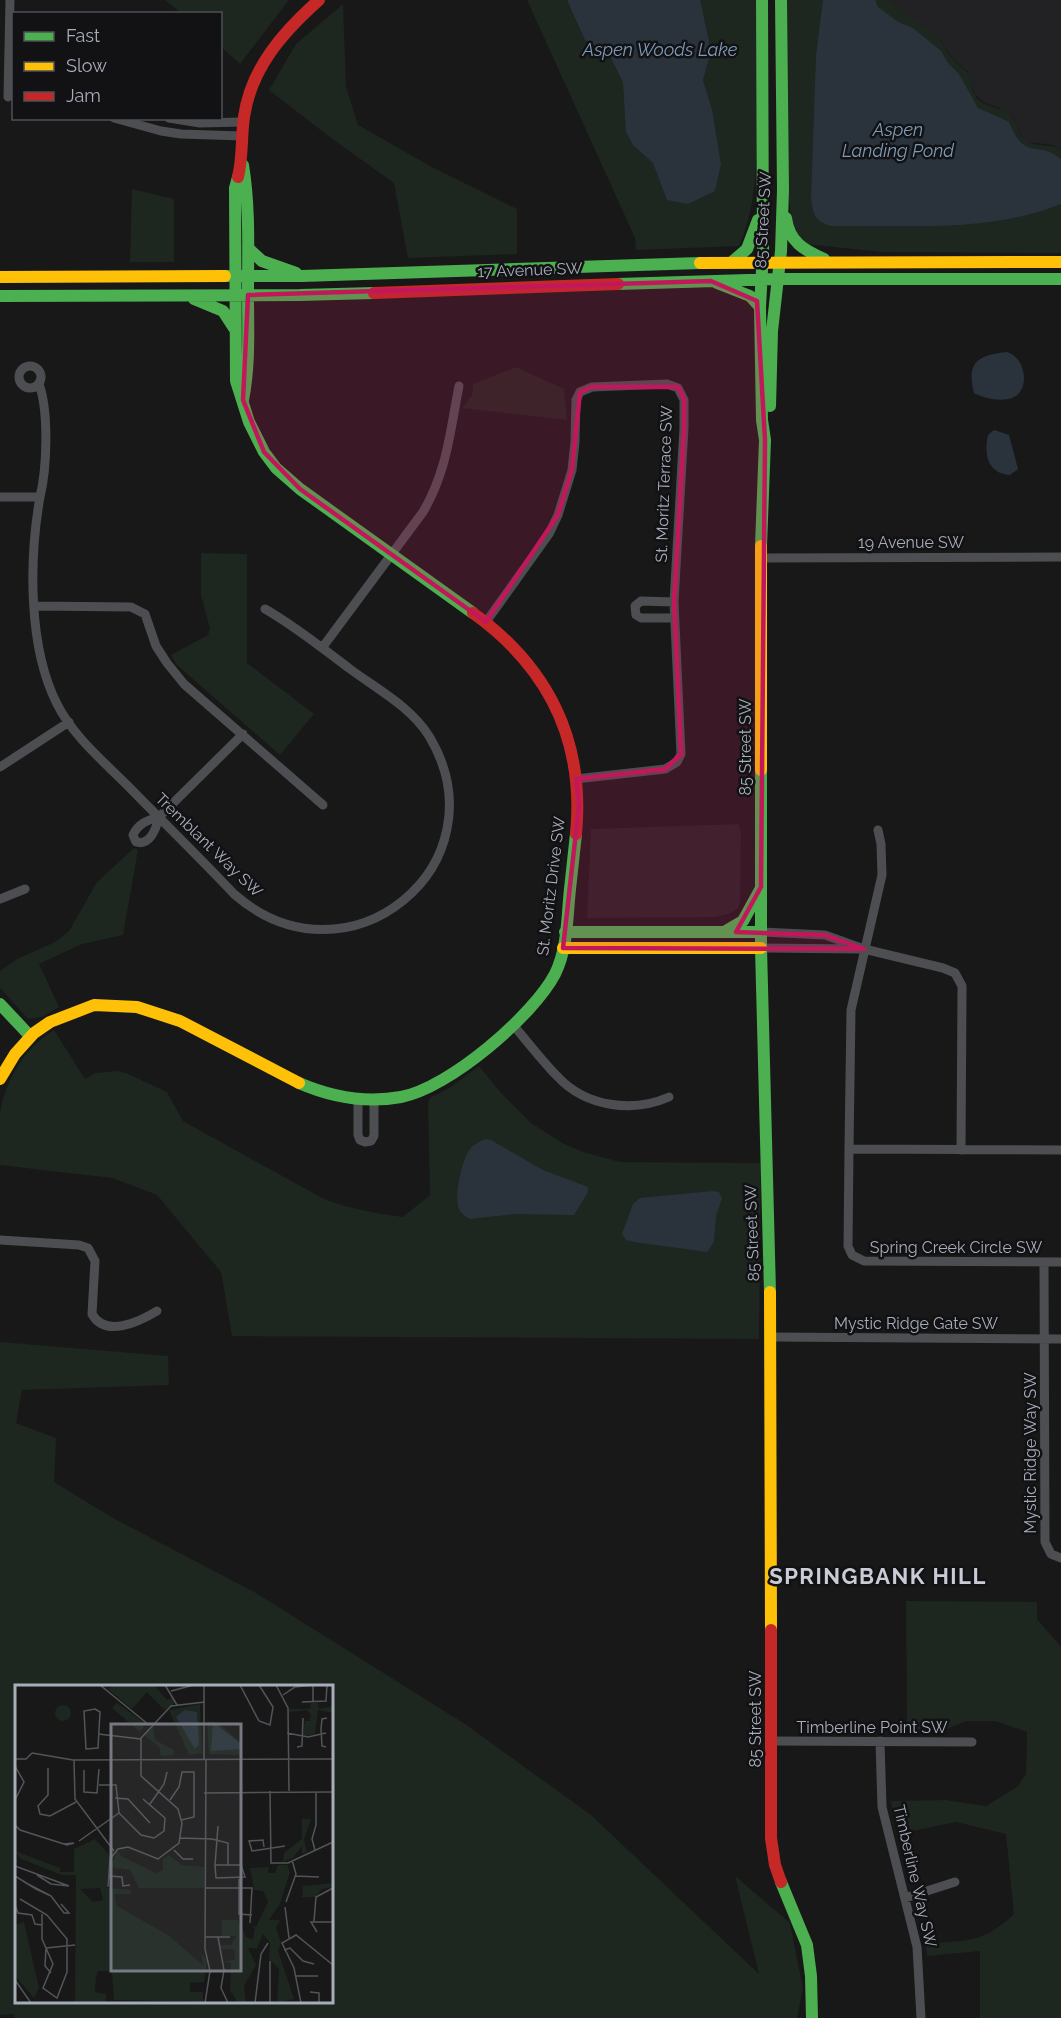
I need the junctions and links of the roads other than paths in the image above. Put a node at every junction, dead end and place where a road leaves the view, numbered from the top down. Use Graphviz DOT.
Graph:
graph roads {
  1 [pos="10,0"];
  2 [pos="762,0"];
  3 [pos="781,0"];
  4 [pos="311,2"];
  5 [pos="7,84"];
  6 [pos="7,97"];
  7 [pos="122,120"];
  8 [pos="181,120"];
  9 [pos="243,122"];
  10 [pos="242,136"];
  11 [pos="241,159"];
  12 [pos="783,190"];
  13 [pos="761,213"];
  14 [pos="248,248"];
  15 [pos="780,261"];
  16 [pos="732,262"];
  17 [pos="762,262"];
  18 [pos="831,262"];
  19 [pos="952,262"];
  20 [pos="1061,262"];
  21 [pos="302,276"];
  22 [pos="0,277"];
  23 [pos="234,277"];
  24 [pos="248,277"];
  25 [pos="777,279"];
  26 [pos="952,279"];
  27 [pos="1061,279"];
  28 [pos="761,280"];
  29 [pos="711,281"];
  30 [pos="248,295"];
  31 [pos="0,296"];
  32 [pos="188,296"];
  33 [pos="234,296"];
  34 [pos="760,307"];
  35 [pos="235,329"];
  36 [pos="39,384"];
  37 [pos="459,386"];
  38 [pos="243,400"];
  39 [pos="765,440"];
  40 [pos="0,497"];
  41 [pos="40,497"];
  42 [pos="392,554"];
  43 [pos="1061,557"];
  44 [pos="761,558"];
  45 [pos="674,602"];
  46 [pos="35,606"];
  47 [pos="265,609"];
  48 [pos="674,618"];
  49 [pos="486,622"];
  50 [pos="322,648"];
  51 [pos="69,722"];
  52 [pos="243,734"];
  53 [pos="0,767"];
  54 [pos="576,779"];
  55 [pos="323,805"];
  56 [pos="159,818"];
  57 [pos="878,830"];
  58 [pos="761,887"];
  59 [pos="25,889"];
  60 [pos="0,898"];
  61 [pos="565,932"];
  62 [pos="724,932"];
  63 [pos="761,932"];
  64 [pos="563,948"];
  65 [pos="761,948"];
  66 [pos="864,949"];
  67 [pos="0,1004"];
  68 [pos="513,1025"];
  69 [pos="30,1036"];
  70 [pos="0,1079"];
  71 [pos="669,1097"];
  72 [pos="358,1101"];
  73 [pos="374,1101"];
  74 [pos="849,1149"];
  75 [pos="961,1150"];
  76 [pos="1061,1150"];
  77 [pos="0,1240"];
  78 [pos="1044,1262"];
  79 [pos="1061,1262"];
  80 [pos="157,1311"];
  81 [pos="771,1337"];
  82 [pos="1045,1339"];
  83 [pos="1061,1339"];
  84 [pos="1061,1558"];
  85 [pos="771,1742"];
  86 [pos="880,1742"];
  87 [pos="972,1742"];
  88 [pos="955,1882"];
  89 [pos="905,1898"];
  90 [pos="812,2018"];
  91 [pos="921,2018"];
  1 -- 5 [label="street"];
  2 -- 13 [label="street, 85 Street SW"];
  3 -- 12 [label="street, 85 Street SW"];
  4 -- 9 [label="street"];
  5 -- 6 [label="street"];
  7 -- 10 [label="street"];
  8 -- 9 [label="street"];
  9 -- 10 [label="street"];
  10 -- 11 [label="street"];
  11 -- 14 [label="street, St. Moritz Drive SW"];
  11 -- 23 [label="street, St. Moritz Drive SW"];
  12 -- 15 [label="street, 85 Street SW"];
  12 -- 18 [label="street"];
  13 -- 16 [label="street"];
  13 -- 17 [label="street, 85 Street SW"];
  14 -- 21 [label="street"];
  14 -- 24 [label="street, St. Moritz Drive SW"];
  15 -- 17 [label="street, 17 Avenue SW"];
  15 -- 18 [label="street, 17 Avenue SW"];
  15 -- 25 [label="street, 85 Street SW"];
  16 -- 17 [label="street, 17 Avenue SW"];
  16 -- 21 [label="street, 17 Avenue SW"];
  17 -- 28 [label="street, 85 Street SW"];
  18 -- 19 [label="street, 17 Avenue SW"];
  19 -- 20 [label="street, 17 Avenue SW"];
  19 -- 26 [label="street"];
  21 -- 24 [label="street, 17 Avenue SW"];
  22 -- 23 [label="street, 17 Avenue SW"];
  23 -- 24 [label="street, 17 Avenue SW"];
  23 -- 33 [label="street, St. Moritz Drive SW"];
  24 -- 30 [label="street, St. Moritz Drive SW"];
  25 -- 26 [label="street, 17 Avenue SW"];
  25 -- 28 [label="street, 17 Avenue SW"];
  25 -- 39 [label="street, 85 Street SW"];
  26 -- 27 [label="street, 17 Avenue SW"];
  28 -- 29 [label="street, 17 Avenue SW"];
  28 -- 34 [label="street, 85 Street SW"];
  29 -- 30 [label="street, 17 Avenue SW"];
  29 -- 34 [label="street"];
  30 -- 33 [label="street, 17 Avenue SW"];
  30 -- 38 [label="street, St. Moritz Drive SW"];
  31 -- 32 [label="street, 17 Avenue SW"];
  32 -- 33 [label="street, 17 Avenue SW"];
  32 -- 35 [label="street"];
  33 -- 35 [label="street, St. Moritz Drive SW"];
  34 -- 39 [label="street, 85 Street SW"];
  35 -- 38 [label="street, St. Moritz Drive SW"];
  36 -- 41 [label="street, Tremblant Way SW"];
  37 -- 42 [label="street"];
  38 -- 42 [label="street, St. Moritz Drive SW"];
  39 -- 44 [label="street, 85 Street SW"];
  40 -- 41 [label="street"];
  41 -- 46 [label="street, Tremblant Way SW"];
  42 -- 49 [label="street, St. Moritz Drive SW"];
  42 -- 50 [label="street"];
  43 -- 44 [label="street, 19 Avenue SW"];
  44 -- 58 [label="street, 85 Street SW"];
  45 -- 48 [label="street, St. Moritz Terrace SW"];
  45 -- 48 [label="street"];
  45 -- 49 [label="street, St. Moritz Terrace SW"];
  46 -- 51 [label="street, Tremblant Way SW"];
  46 -- 52 [label="street"];
  47 -- 50 [label="street, Tremblant Way SW"];
  48 -- 54 [label="street, St. Moritz Terrace SW"];
  49 -- 54 [label="street, St. Moritz Drive SW"];
  50 -- 56 [label="street, Tremblant Way SW"];
  51 -- 53 [label="street"];
  51 -- 56 [label="street, Tremblant Way SW"];
  52 -- 55 [label="street"];
  52 -- 56 [label="street"];
  54 -- 61 [label="street, St. Moritz Drive SW"];
  57 -- 66 [label="street, Spring Creek Circle SW"];
  58 -- 62 [label="street"];
  58 -- 63 [label="street, 85 Street SW"];
  59 -- 60 [label="street"];
  61 -- 62 [label="street"];
  61 -- 64 [label="street, St. Moritz Drive SW"];
  62 -- 63 [label="street"];
  63 -- 65 [label="street, 85 Street SW"];
  63 -- 66 [label="street"];
  64 -- 65 [label="street"];
  64 -- 68 [label="street, St. Moritz Drive SW"];
  65 -- 66 [label="street"];
  65 -- 81 [label="street, 85 Street SW"];
  66 -- 74 [label="street, Spring Creek Circle SW"];
  66 -- 75 [label="street"];
  67 -- 69 [label="street"];
  68 -- 71 [label="street"];
  68 -- 73 [label="street, St. Moritz Drive SW"];
  69 -- 70 [label="street, St. Moritz Drive SW"];
  69 -- 72 [label="street, St. Moritz Drive SW"];
  72 -- 73 [label="street, St. Moritz Drive SW"];
  72 -- 73 [label="street"];
  74 -- 75 [label="street"];
  74 -- 78 [label="street, Spring Creek Circle SW"];
  75 -- 76 [label="street"];
  77 -- 80 [label="street"];
  78 -- 79 [label="street, Spring Creek Circle SW"];
  78 -- 82 [label="street, Mystic Ridge Way SW"];
  81 -- 82 [label="street, Mystic Ridge Gate SW"];
  81 -- 85 [label="street, 85 Street SW"];
  82 -- 83 [label="street, Mystic Ridge Gate SW"];
  82 -- 84 [label="street, Mystic Ridge Way SW"];
  85 -- 86 [label="street, Timberline Point SW"];
  85 -- 90 [label="street, 85 Street SW"];
  86 -- 87 [label="street, Timberline Point SW"];
  86 -- 89 [label="street, Timberline Way SW"];
  88 -- 89 [label="street"];
  89 -- 91 [label="street, Timberline Way SW"];
}
